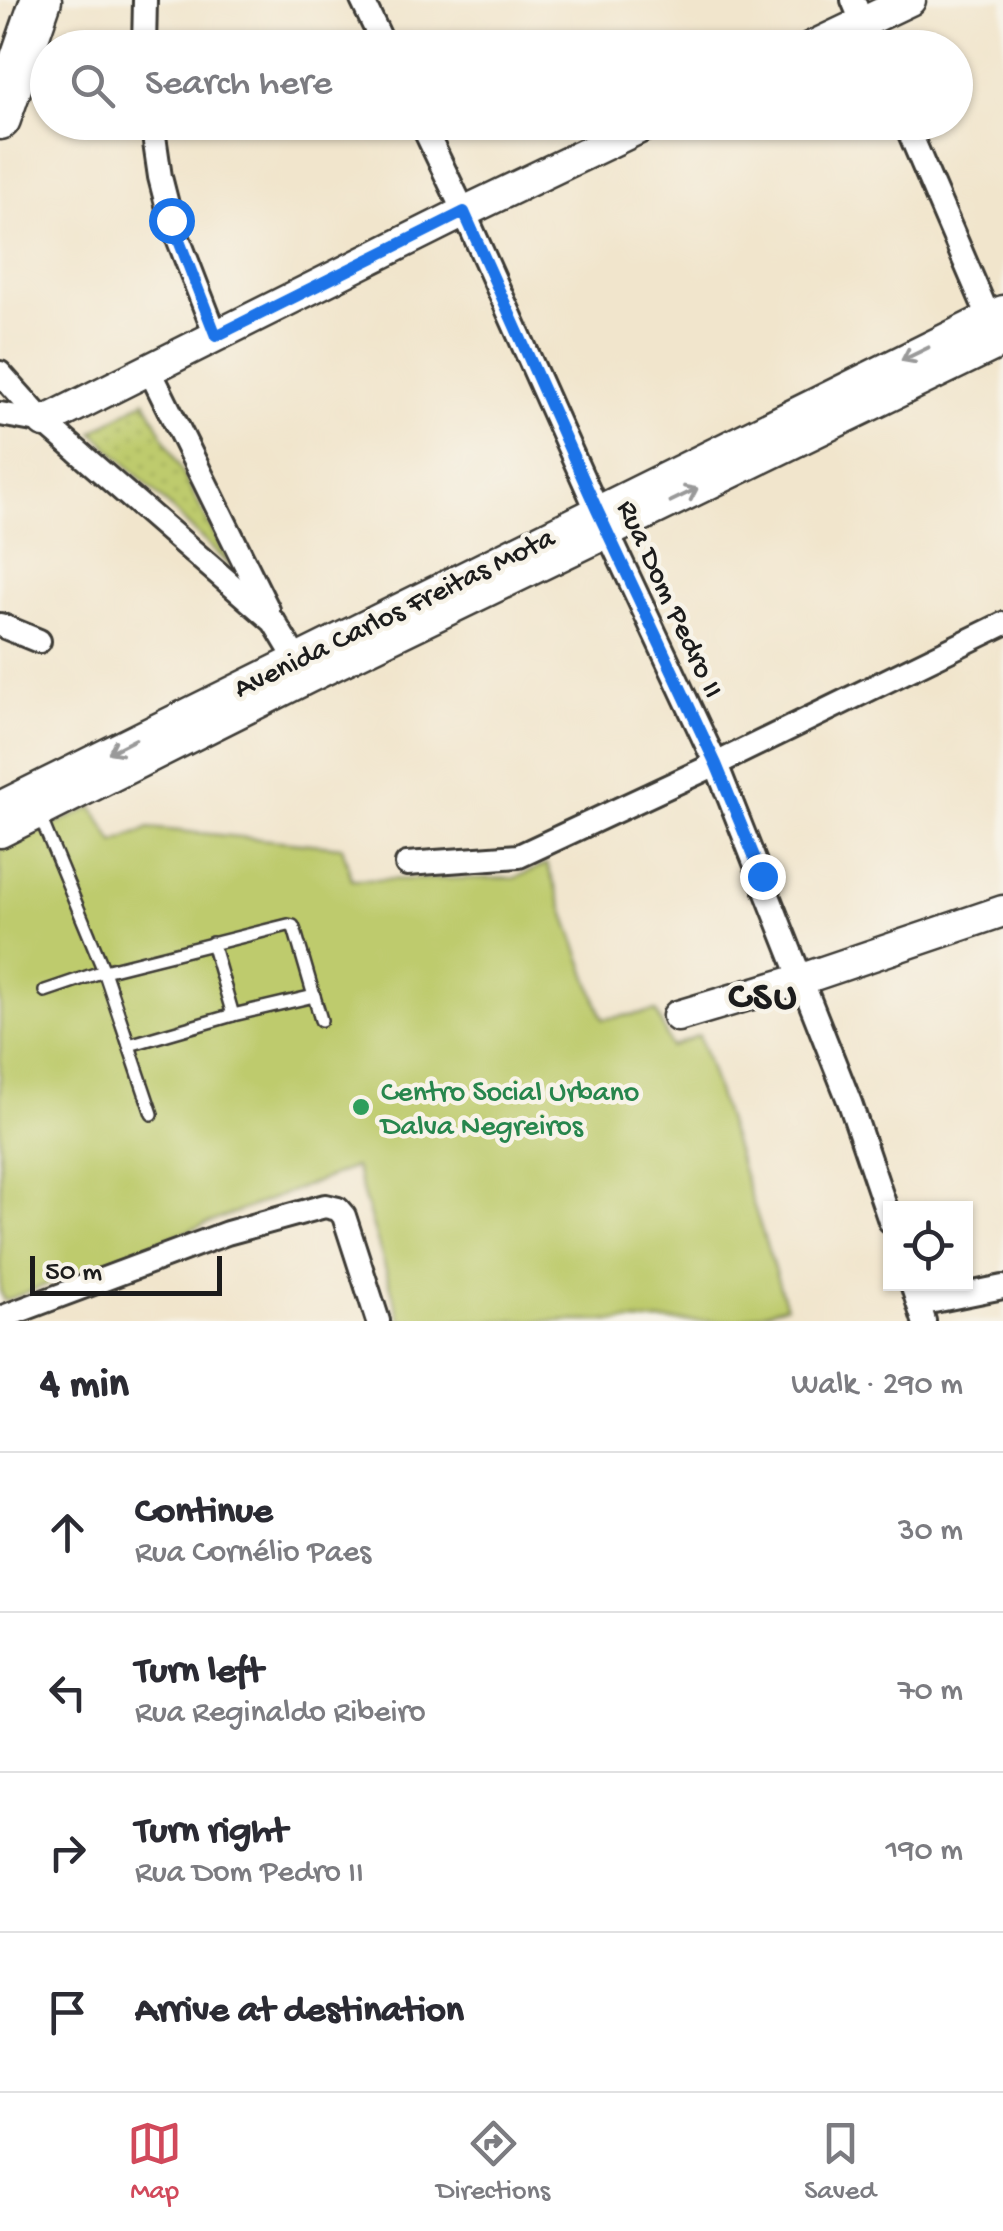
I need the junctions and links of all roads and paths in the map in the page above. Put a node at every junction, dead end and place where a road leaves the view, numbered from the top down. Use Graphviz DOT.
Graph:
graph roads {
  1 [pos="40,0"];
  2 [pos="146,0"];
  3 [pos="362,0"];
  4 [pos="910,0"];
  5 [pos="863,23"];
  6 [pos="145,30"];
  7 [pos="376,30"];
  8 [pos="0,120"];
  9 [pos="155,140"];
  10 [pos="430,140"];
  11 [pos="614,140"];
  12 [pos="914,140"];
  13 [pos="464,212"];
  14 [pos="999,332"];
  15 [pos="216,336"];
  16 [pos="150,371"];
  17 [pos="0,373"];
  18 [pos="0,414"];
  19 [pos="44,422"];
  20 [pos="602,521"];
  21 [pos="274,622"];
  22 [pos="0,624"];
  23 [pos="1003,624"];
  24 [pos="39,641"];
  25 [pos="302,668"];
  26 [pos="716,764"];
  27 [pos="35,803"];
  28 [pos="0,807"];
  29 [pos="0,832"];
  30 [pos="407,864"];
  31 [pos="1003,911"];
  32 [pos="212,942"];
  33 [pos="104,971"];
  34 [pos="802,979"];
  35 [pos="45,990"];
  36 [pos="314,996"];
  37 [pos="233,1015"];
  38 [pos="678,1016"];
  39 [pos="322,1020"];
  40 [pos="130,1045"];
  41 [pos="152,1114"];
  42 [pos="883,1201"];
  43 [pos="1003,1287"];
  44 [pos="918,1303"];
  45 [pos="1,1315"];
  46 [pos="378,1321"];
  1 -- 8 [label="highway"];
  2 -- 6 [label="street"];
  3 -- 7 [label="street"];
  4 -- 5 [label="street"];
  9 -- 15 [label="street"];
  10 -- 13 [label="street, Rua Dom Pedro II"];
  11 -- 13 [label="street"];
  12 -- 14 [label="street"];
  13 -- 15 [label="street"];
  13 -- 20 [label="street, Rua Dom Pedro II"];
  14 -- 20 [label="street, Avenida Carlos Freitas Mota"];
  15 -- 16 [label="street"];
  16 -- 19 [label="street"];
  16 -- 21 [label="street"];
  17 -- 19 [label="street"];
  18 -- 19 [label="street"];
  19 -- 21 [label="street"];
  20 -- 25 [label="street, Avenida Carlos Freitas Mota"];
  20 -- 26 [label="street, Rua Dom Pedro II"];
  21 -- 25 [label="street"];
  22 -- 24 [label="street"];
  23 -- 26 [label="street"];
  25 -- 27 [label="street, Avenida Carlos Freitas Mota"];
  26 -- 30 [label="street"];
  26 -- 34 [label="street, Rua Dom Pedro II"];
  27 -- 28 [label="street, Avenida Carlos Freitas Mota"];
  27 -- 29 [label="street, Avenida Carlos Freitas Mota"];
  27 -- 33 [label="lane"];
  31 -- 34 [label="street"];
  32 -- 33 [label="lane"];
  32 -- 36 [label="lane"];
  32 -- 37 [label="lane"];
  33 -- 35 [label="lane"];
  33 -- 40 [label="lane"];
  34 -- 38 [label="street"];
  34 -- 42 [label="street, Rua Dom Pedro II"];
  36 -- 37 [label="lane"];
  36 -- 39 [label="lane"];
  37 -- 40 [label="lane"];
  40 -- 41 [label="lane"];
  43 -- 44 [label="street"];
  45 -- 46 [label="street"];
}
